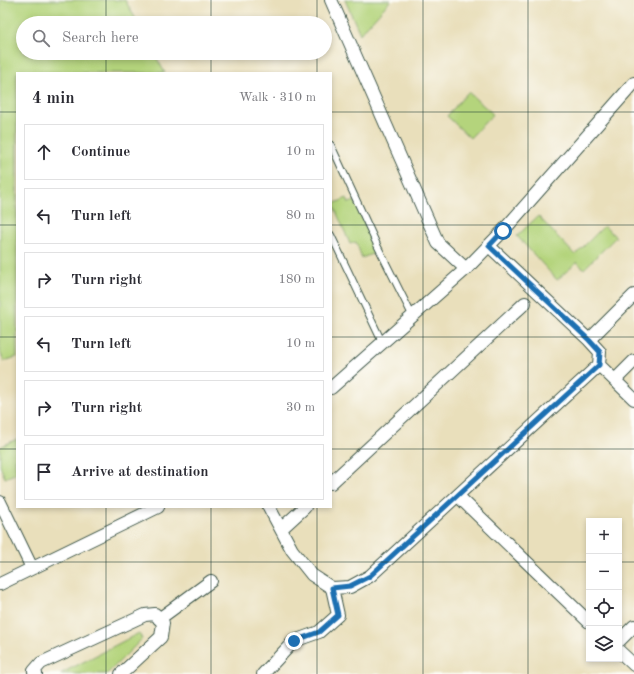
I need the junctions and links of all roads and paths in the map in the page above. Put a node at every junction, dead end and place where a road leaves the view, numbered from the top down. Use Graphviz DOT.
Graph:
graph roads {
  1 [pos="331,0"];
  2 [pos="634,83"];
  3 [pos="332,146"];
  4 [pos="332,237"];
  5 [pos="489,246"];
  6 [pos="466,269"];
  7 [pos="634,296"];
  8 [pos="526,303"];
  9 [pos="413,317"];
  10 [pos="589,340"];
  11 [pos="383,344"];
  12 [pos="634,361"];
  13 [pos="599,365"];
  14 [pos="615,380"];
  15 [pos="332,387"];
  16 [pos="634,399"];
  17 [pos="332,482"];
  18 [pos="458,496"];
  19 [pos="0,502"];
  20 [pos="156,508"];
  21 [pos="270,508"];
  22 [pos="304,508"];
  23 [pos="281,529"];
  24 [pos="32,568"];
  25 [pos="211,581"];
  26 [pos="0,584"];
  27 [pos="332,588"];
  28 [pos="159,618"];
  29 [pos="586,619"];
  30 [pos="634,626"];
  31 [pos="622,638"];
  32 [pos="622,654"];
  33 [pos="634,665"];
  34 [pos="36,674"];
  35 [pos="120,674"];
  36 [pos="263,674"];
  1 -- 6 [label="street"];
  2 -- 5 [label="street"];
  3 -- 9 [label="lane"];
  4 -- 11 [label="lane"];
  5 -- 6 [label="street"];
  5 -- 10 [label="street"];
  6 -- 9 [label="street"];
  7 -- 10 [label="street"];
  8 -- 17 [label="street"];
  9 -- 11 [label="street"];
  10 -- 13 [label="street"];
  11 -- 15 [label="street"];
  12 -- 14 [label="street"];
  13 -- 14 [label="street"];
  13 -- 18 [label="street"];
  14 -- 16 [label="street"];
  18 -- 27 [label="street"];
  18 -- 29 [label="street"];
  19 -- 24 [label="street"];
  20 -- 24 [label="street"];
  21 -- 23 [label="street"];
  22 -- 23 [label="street"];
  23 -- 27 [label="street"];
  24 -- 26 [label="street"];
  25 -- 28 [label="street"];
  27 -- 36 [label="street"];
  28 -- 34 [label="street"];
  28 -- 35 [label="street"];
  30 -- 31 [label="street"];
  32 -- 33 [label="street"];
}
